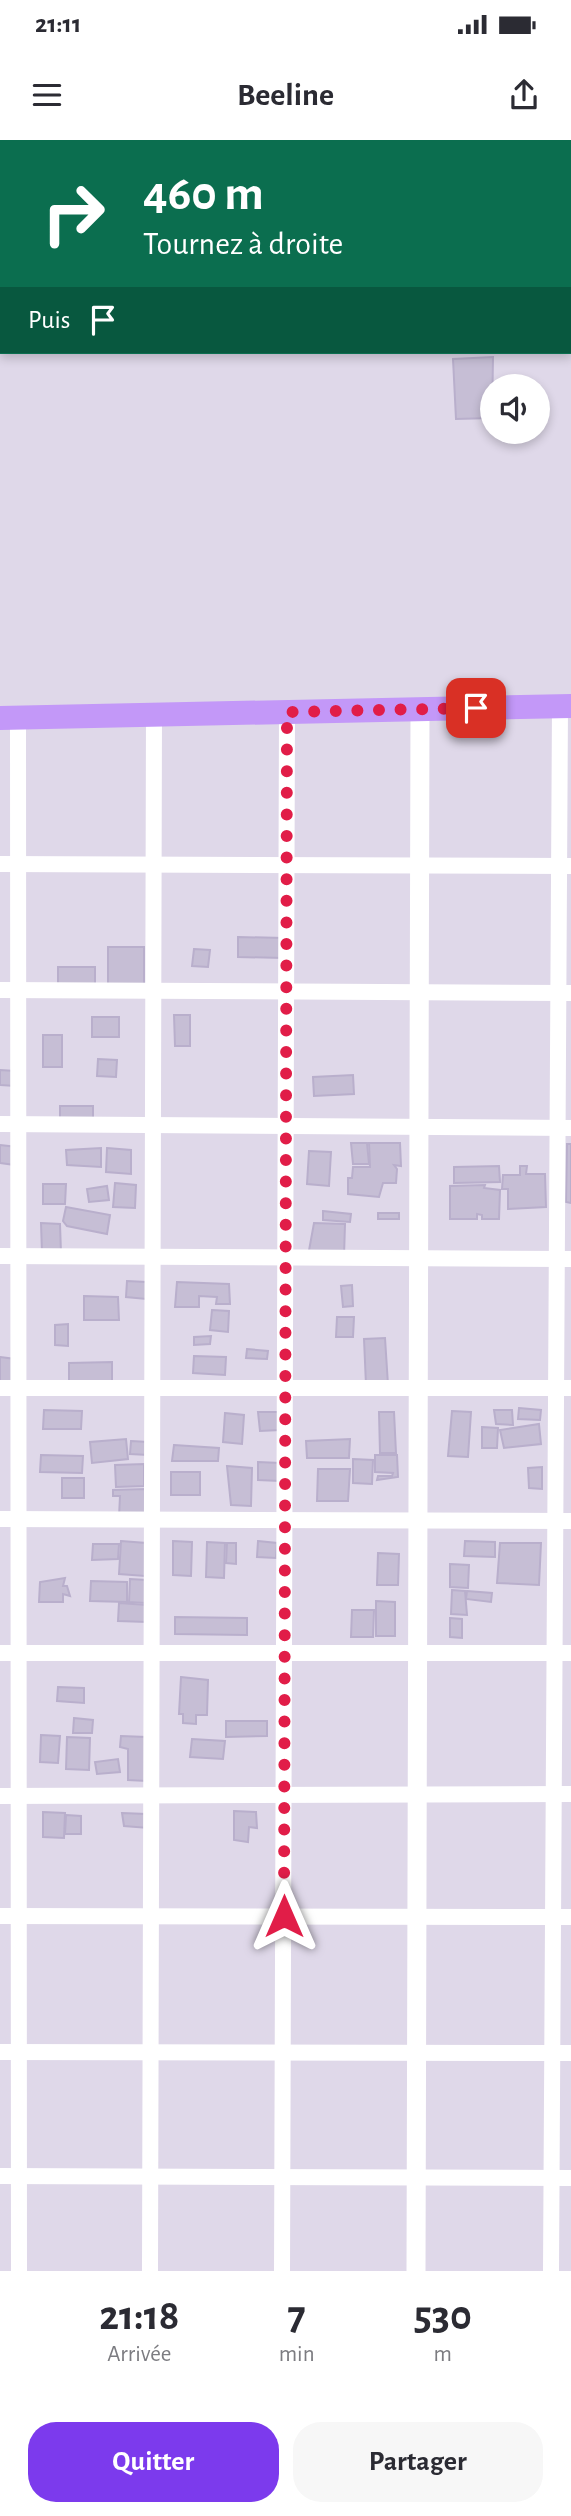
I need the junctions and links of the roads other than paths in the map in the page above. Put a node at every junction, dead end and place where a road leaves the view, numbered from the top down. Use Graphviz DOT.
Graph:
graph roads {
  1 [pos="565,706"];
  2 [pos="420,709"];
  3 [pos="287,712"];
  4 [pos="154,713"];
  5 [pos="9,718"];
  6 [pos="0,864"];
  7 [pos="19,864"];
  8 [pos="154,865"];
  9 [pos="287,865"];
  10 [pos="419,866"];
  11 [pos="564,866"];
  12 [pos="0,990"];
  13 [pos="19,990"];
  14 [pos="154,990"];
  15 [pos="286,991"];
  16 [pos="418,992"];
  17 [pos="564,993"];
  18 [pos="0,1124"];
  19 [pos="19,1124"];
  20 [pos="153,1125"];
  21 [pos="286,1126"];
  22 [pos="418,1127"];
  23 [pos="564,1128"];
  24 [pos="0,1256"];
  25 [pos="19,1256"];
  26 [pos="153,1256"];
  27 [pos="286,1257"];
  28 [pos="418,1258"];
  29 [pos="563,1259"];
  30 [pos="0,1388"];
  31 [pos="19,1388"];
  32 [pos="153,1388"];
  33 [pos="285,1388"];
  34 [pos="418,1388"];
  35 [pos="563,1388"];
  36 [pos="0,1519"];
  37 [pos="19,1519"];
  38 [pos="152,1520"];
  39 [pos="285,1520"];
  40 [pos="417,1520"];
  41 [pos="563,1521"];
  42 [pos="0,1653"];
  43 [pos="19,1653"];
  44 [pos="152,1653"];
  45 [pos="285,1653"];
  46 [pos="417,1653"];
  47 [pos="554,1653"];
  48 [pos="571,1653"];
  49 [pos="553,1794"];
  50 [pos="571,1794"];
  51 [pos="284,1795"];
  52 [pos="417,1795"];
  53 [pos="0,1796"];
  54 [pos="19,1796"];
  55 [pos="151,1796"];
  56 [pos="0,1916"];
  57 [pos="19,1916"];
  58 [pos="151,1916"];
  59 [pos="284,1916"];
  60 [pos="416,1917"];
  61 [pos="552,1917"];
  62 [pos="571,1917"];
  63 [pos="0,2052"];
  64 [pos="19,2052"];
  65 [pos="151,2052"];
  66 [pos="283,2052"];
  67 [pos="416,2053"];
  68 [pos="552,2053"];
  69 [pos="571,2053"];
  70 [pos="0,2176"];
  71 [pos="19,2176"];
  72 [pos="150,2176"];
  73 [pos="283,2177"];
  74 [pos="416,2177"];
  75 [pos="551,2178"];
  76 [pos="571,2178"];
  77 [pos="19,2271"];
  78 [pos="150,2271"];
  79 [pos="282,2271"];
  80 [pos="416,2271"];
  81 [pos="551,2271"];
  1 -- 2 [label="main road"];
  1 -- 11 [label="street"];
  2 -- 3 [label="main road"];
  2 -- 10 [label="street"];
  3 -- 4 [label="main road"];
  3 -- 9 [label="street"];
  4 -- 5 [label="main road"];
  4 -- 8 [label="street"];
  5 -- 7 [label="street"];
  6 -- 7 [label="street"];
  7 -- 8 [label="street"];
  7 -- 13 [label="street"];
  8 -- 9 [label="street"];
  8 -- 14 [label="street"];
  9 -- 10 [label="street"];
  9 -- 15 [label="street"];
  10 -- 11 [label="street"];
  10 -- 16 [label="street"];
  11 -- 17 [label="street"];
  12 -- 13 [label="street"];
  13 -- 14 [label="street"];
  13 -- 19 [label="street"];
  14 -- 15 [label="street"];
  14 -- 20 [label="street"];
  15 -- 16 [label="street"];
  15 -- 21 [label="street"];
  16 -- 17 [label="street"];
  16 -- 22 [label="street"];
  17 -- 23 [label="street"];
  18 -- 19 [label="street"];
  19 -- 20 [label="street"];
  19 -- 25 [label="street"];
  20 -- 21 [label="street"];
  20 -- 26 [label="street"];
  21 -- 22 [label="street"];
  21 -- 27 [label="street"];
  22 -- 23 [label="street"];
  22 -- 28 [label="street"];
  23 -- 29 [label="street"];
  24 -- 25 [label="street"];
  25 -- 26 [label="street"];
  25 -- 31 [label="street"];
  26 -- 27 [label="street"];
  26 -- 32 [label="street"];
  27 -- 28 [label="street"];
  27 -- 33 [label="street"];
  28 -- 29 [label="street"];
  28 -- 34 [label="street"];
  29 -- 35 [label="street"];
  30 -- 31 [label="street"];
  31 -- 32 [label="street"];
  31 -- 37 [label="street"];
  32 -- 33 [label="street"];
  32 -- 38 [label="street"];
  33 -- 34 [label="street"];
  33 -- 39 [label="street"];
  34 -- 35 [label="street"];
  34 -- 40 [label="street"];
  35 -- 41 [label="street"];
  36 -- 37 [label="street"];
  37 -- 38 [label="street"];
  37 -- 43 [label="street"];
  38 -- 39 [label="street"];
  38 -- 44 [label="street"];
  39 -- 40 [label="street"];
  39 -- 45 [label="street"];
  40 -- 41 [label="street"];
  40 -- 46 [label="street"];
  41 -- 47 [label="street"];
  42 -- 43 [label="street"];
  43 -- 44 [label="street"];
  43 -- 54 [label="street"];
  44 -- 45 [label="street"];
  44 -- 55 [label="street"];
  45 -- 46 [label="street"];
  45 -- 51 [label="street"];
  46 -- 47 [label="street"];
  46 -- 52 [label="street"];
  47 -- 48 [label="street"];
  47 -- 49 [label="street"];
  49 -- 50 [label="street"];
  49 -- 52 [label="street"];
  49 -- 61 [label="street"];
  51 -- 52 [label="street"];
  51 -- 55 [label="street"];
  51 -- 59 [label="street"];
  52 -- 60 [label="street"];
  53 -- 54 [label="street"];
  54 -- 55 [label="street"];
  54 -- 57 [label="street"];
  55 -- 58 [label="street"];
  56 -- 57 [label="street"];
  57 -- 58 [label="street"];
  57 -- 64 [label="street"];
  58 -- 59 [label="street"];
  58 -- 65 [label="street"];
  59 -- 60 [label="street"];
  59 -- 66 [label="street"];
  60 -- 61 [label="street"];
  60 -- 67 [label="street"];
  61 -- 62 [label="street"];
  61 -- 68 [label="street"];
  63 -- 64 [label="street"];
  64 -- 65 [label="street"];
  64 -- 71 [label="street"];
  65 -- 66 [label="street"];
  65 -- 72 [label="street"];
  66 -- 67 [label="street"];
  66 -- 73 [label="street"];
  67 -- 68 [label="street"];
  67 -- 74 [label="street"];
  68 -- 69 [label="street"];
  68 -- 75 [label="street"];
  70 -- 71 [label="street"];
  71 -- 72 [label="street"];
  71 -- 77 [label="street"];
  72 -- 73 [label="street"];
  72 -- 78 [label="street"];
  73 -- 74 [label="street"];
  73 -- 79 [label="street"];
  74 -- 75 [label="street"];
  74 -- 80 [label="street"];
  75 -- 76 [label="street"];
  75 -- 81 [label="street"];
}
